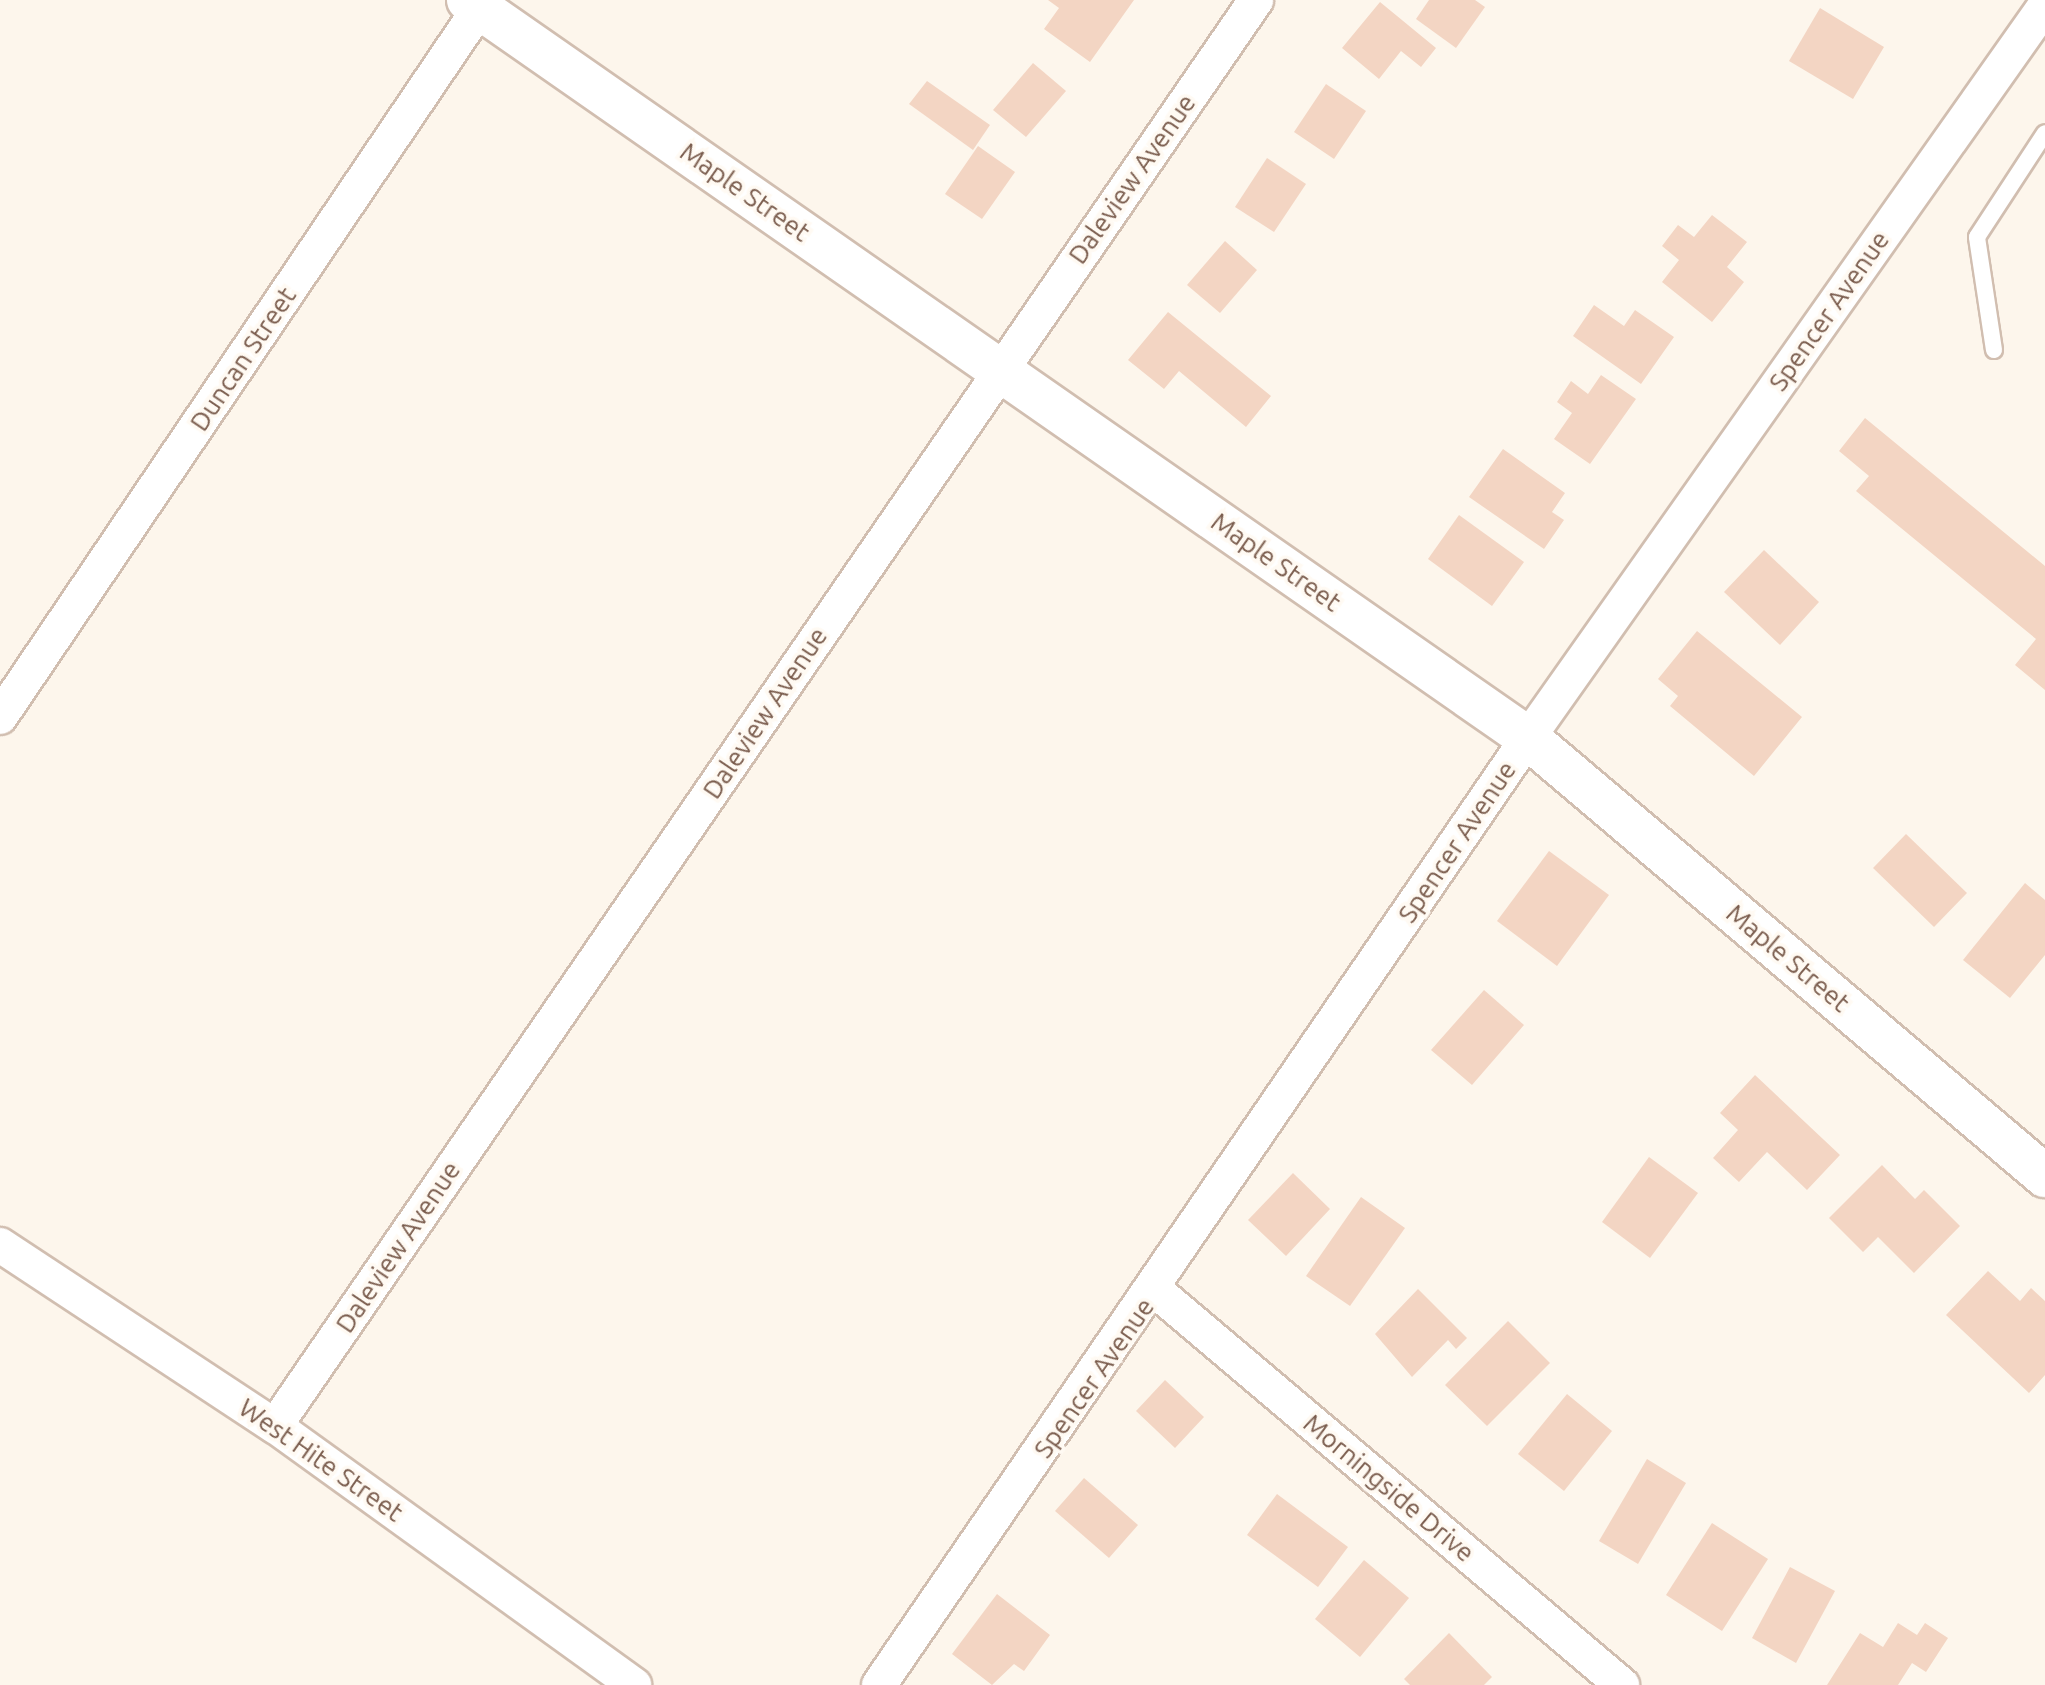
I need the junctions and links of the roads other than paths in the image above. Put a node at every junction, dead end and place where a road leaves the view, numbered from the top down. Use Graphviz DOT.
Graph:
graph roads {
  1 [pos="1256,0"];
  2 [pos="478,3"];
  3 [pos="2040,24"];
  4 [pos="2045,133"];
  5 [pos="1994,350"];
  6 [pos="1001,369"];
  7 [pos="0,717"];
  8 [pos="1528,738"];
  9 [pos="2045,1176"];
  10 [pos="0,1245"];
  11 [pos="1155,1290"];
  12 [pos="275,1426"];
  13 [pos="634,1685"];
  14 [pos="879,1685"];
  15 [pos="1622,1685"];
  1 -- 6 [label="street, Daleview Avenue"];
  2 -- 6 [label="street, Maple Street"];
  2 -- 7 [label="street, Duncan Street"];
  3 -- 8 [label="street, Spencer Avenue"];
  4 -- 5 [label="lane"];
  6 -- 8 [label="street, Maple Street"];
  6 -- 12 [label="street, Daleview Avenue"];
  8 -- 9 [label="street, Maple Street"];
  8 -- 11 [label="street, Spencer Avenue"];
  10 -- 12 [label="street, West Hite Street"];
  11 -- 14 [label="street, Spencer Avenue"];
  11 -- 15 [label="street, Morningside Drive"];
  12 -- 13 [label="street, West Hite Street"];
}
